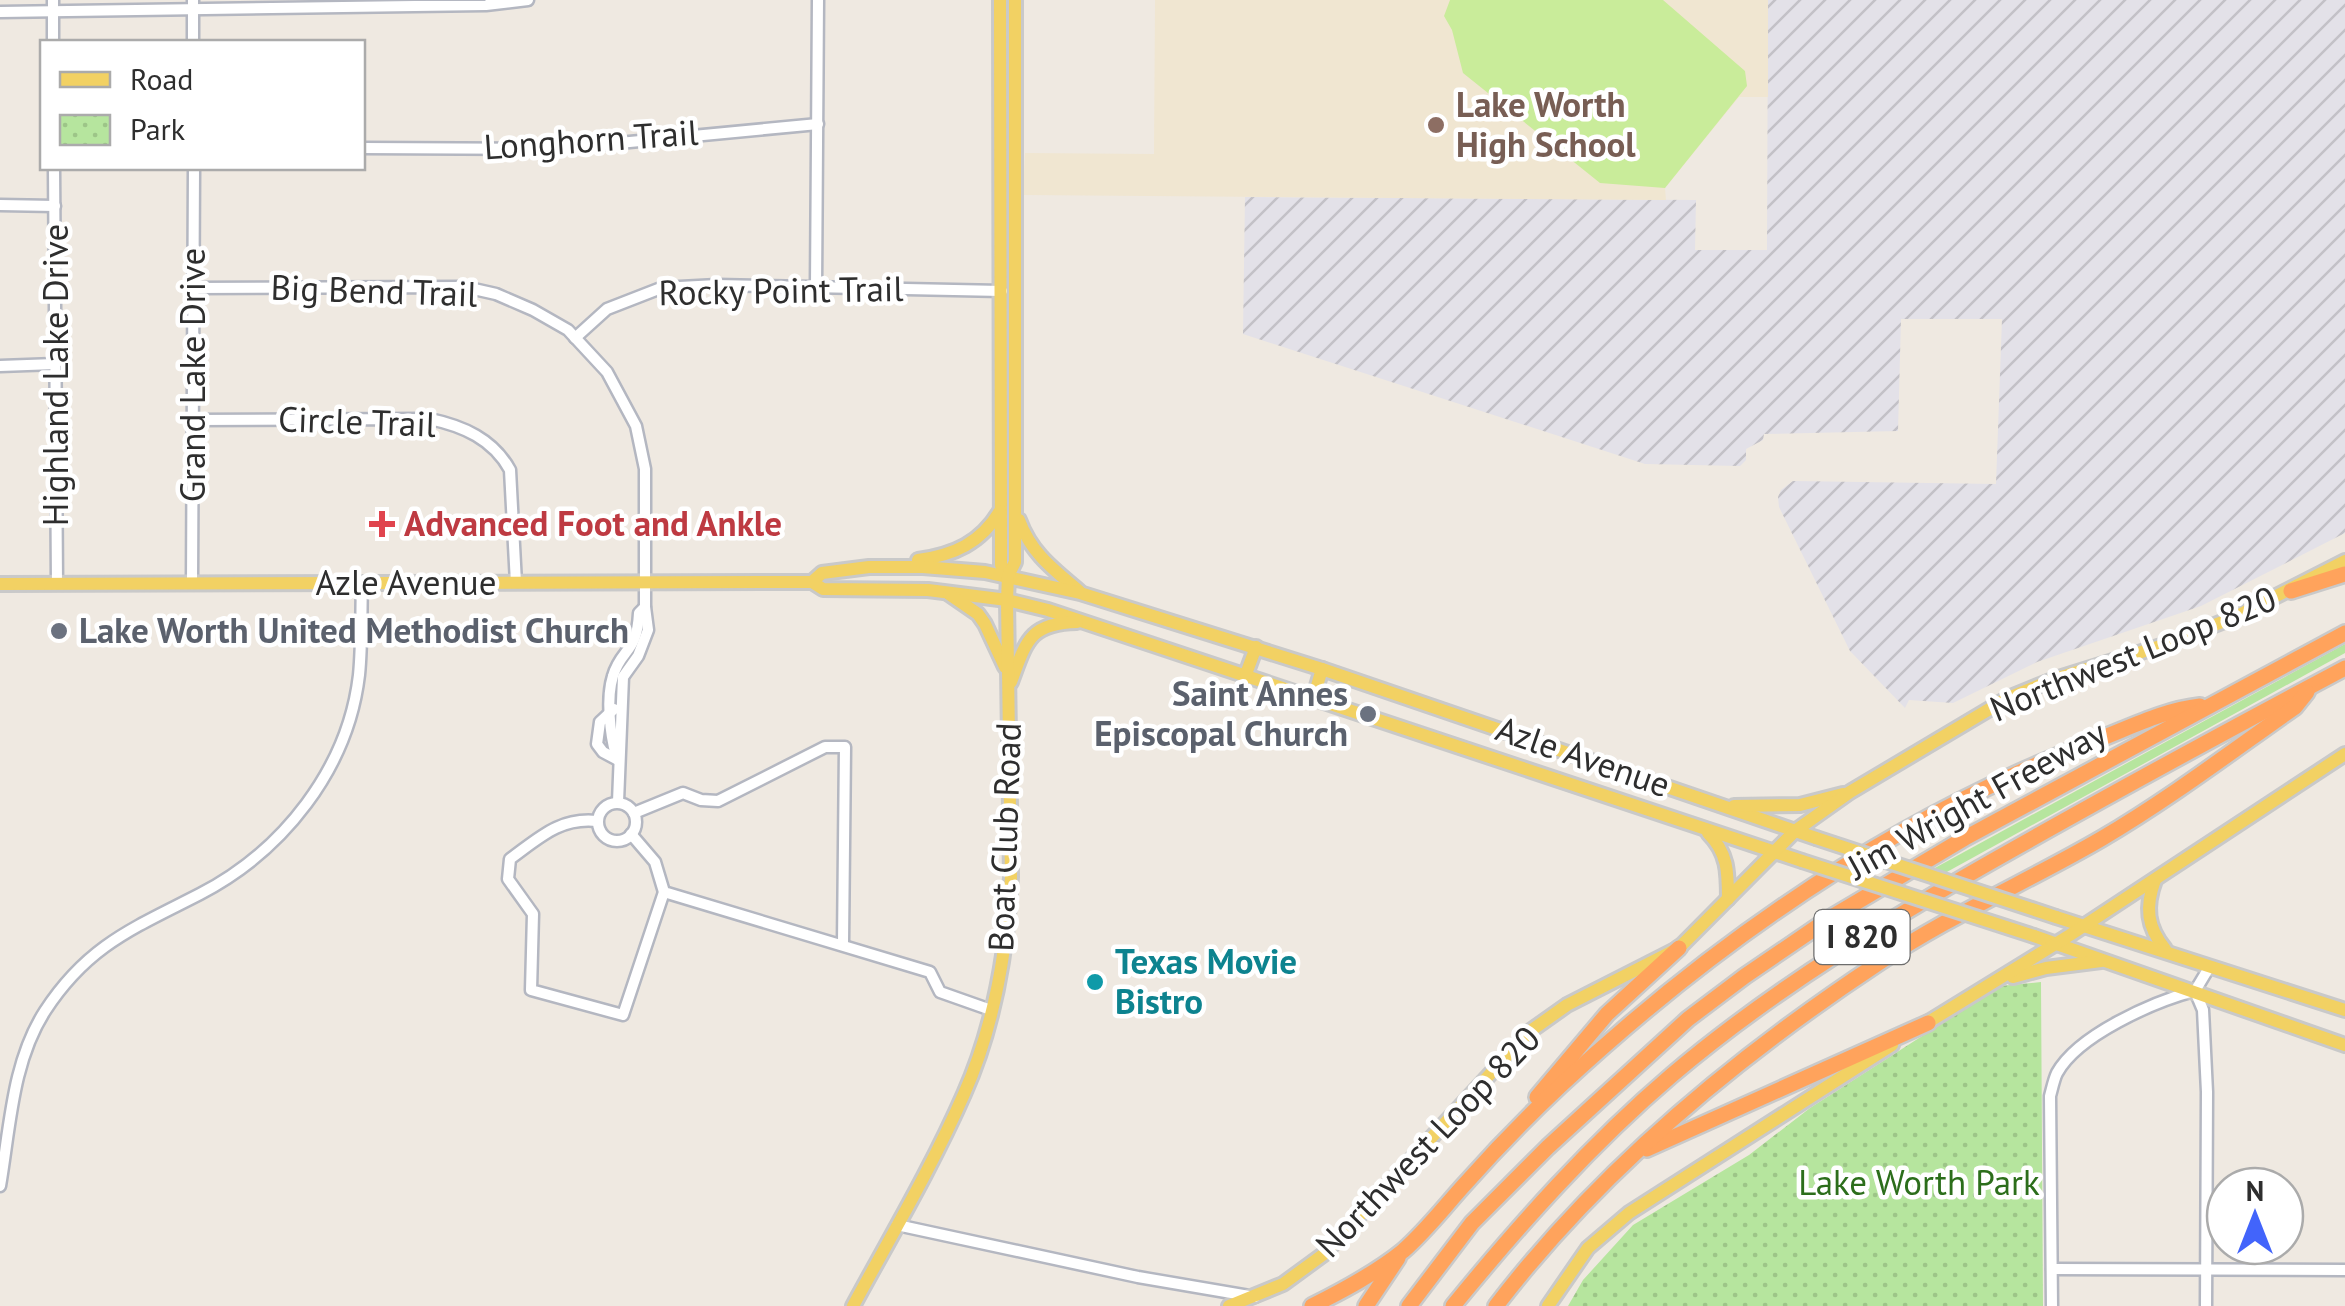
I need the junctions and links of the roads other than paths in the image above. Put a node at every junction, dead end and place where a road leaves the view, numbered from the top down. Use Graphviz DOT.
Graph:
graph roads {
  1 [pos="528,0"];
  2 [pos="818,0"];
  3 [pos="1000,0"];
  4 [pos="1016,0"];
  5 [pos="53,6"];
  6 [pos="193,6"];
  7 [pos="0,12"];
  8 [pos="53,40"];
  9 [pos="193,40"];
  10 [pos="818,124"];
  11 [pos="365,148"];
  12 [pos="54,170"];
  13 [pos="194,170"];
  14 [pos="0,205"];
  15 [pos="55,206"];
  16 [pos="816,287"];
  17 [pos="194,288"];
  18 [pos="1002,290"];
  19 [pos="575,338"];
  20 [pos="56,364"];
  21 [pos="0,366"];
  22 [pos="193,420"];
  23 [pos="1008,509"];
  24 [pos="2345,561"];
  25 [pos="870,567"];
  26 [pos="2345,574"];
  27 [pos="1008,576"];
  28 [pos="812,582"];
  29 [pos="192,583"];
  30 [pos="516,583"];
  31 [pos="645,583"];
  32 [pos="0,584"];
  33 [pos="57,584"];
  34 [pos="362,584"];
  35 [pos="2291,590"];
  36 [pos="947,592"];
  37 [pos="1080,592"];
  38 [pos="1007,600"];
  39 [pos="1088,622"];
  40 [pos="2345,633"];
  41 [pos="1256,647"];
  42 [pos="2345,668"];
  43 [pos="1322,669"];
  44 [pos="1246,674"];
  45 [pos="2312,685"];
  46 [pos="1009,689"];
  47 [pos="1314,696"];
  48 [pos="2214,704"];
  49 [pos="617,708"];
  50 [pos="2345,754"];
  51 [pos="618,760"];
  52 [pos="1850,792"];
  53 [pos="618,802"];
  54 [pos="1722,806"];
  55 [pos="634,813"];
  56 [pos="598,821"];
  57 [pos="1702,828"];
  58 [pos="1795,831"];
  59 [pos="632,834"];
  60 [pos="1772,852"];
  61 [pos="2155,879"];
  62 [pos="664,892"];
  63 [pos="1728,900"];
  64 [pos="2084,926"];
  65 [pos="843,943"];
  66 [pos="2057,944"];
  67 [pos="1678,948"];
  68 [pos="2167,951"];
  69 [pos="2108,960"];
  70 [pos="2210,966"];
  71 [pos="1996,981"];
  72 [pos="2195,991"];
  73 [pos="991,1010"];
  74 [pos="2345,1010"];
  75 [pos="1928,1023"];
  76 [pos="2345,1045"];
  77 [pos="1501,1144"];
  78 [pos="1635,1155"];
  79 [pos="0,1186"];
  80 [pos="897,1225"];
  81 [pos="1403,1250"];
  82 [pos="2052,1269"];
  83 [pos="2206,1270"];
  84 [pos="2345,1270"];
  85 [pos="1514,1282"];
  86 [pos="1256,1297"];
  87 [pos="853,1306"];
  88 [pos="1229,1306"];
  89 [pos="1312,1306"];
  90 [pos="1366,1306"];
  91 [pos="1409,1306"];
  92 [pos="1453,1306"];
  93 [pos="1496,1306"];
  94 [pos="1504,1306"];
  95 [pos="1548,1306"];
  96 [pos="2052,1306"];
  97 [pos="2206,1306"];
  1 -- 6 [label="street"];
  2 -- 10 [label="street"];
  3 -- 18 [label="main road, Boat Club Road"];
  4 -- 23 [label="main road, Boat Club Road"];
  5 -- 6 [label="street"];
  5 -- 7 [label="street"];
  5 -- 8 [label="street"];
  6 -- 9 [label="street"];
  10 -- 11 [label="street, Longhorn Trail"];
  10 -- 16 [label="street"];
  12 -- 15 [label="street, Highland Lake Drive"];
  13 -- 17 [label="street, Grand Lake Drive"];
  14 -- 15 [label="street"];
  15 -- 20 [label="street, Highland Lake Drive"];
  16 -- 18 [label="street, Rocky Point Trail"];
  16 -- 19 [label="street, Rocky Point Trail"];
  17 -- 19 [label="street, Big Bend Trail"];
  17 -- 22 [label="street, Grand Lake Drive"];
  18 -- 23 [label="main road, Boat Club Road"];
  19 -- 31 [label="street, Big Bend Trail"];
  20 -- 21 [label="street"];
  20 -- 33 [label="street, Highland Lake Drive"];
  22 -- 29 [label="street, Grand Lake Drive"];
  22 -- 30 [label="street, Circle Trail"];
  23 -- 25 [label="main road"];
  23 -- 27 [label="main road, Boat Club Road"];
  23 -- 37 [label="main road"];
  24 -- 35 [label="main road, Northwest Loop 820"];
  25 -- 27 [label="main road, Azle Avenue"];
  25 -- 28 [label="main road, Azle Avenue"];
  26 -- 35 [label="highway"];
  27 -- 37 [label="main road, Azle Avenue"];
  27 -- 38 [label="main road, Boat Club Road"];
  28 -- 31 [label="main road, Azle Avenue"];
  28 -- 36 [label="main road, Azle Avenue"];
  29 -- 33 [label="main road, Azle Avenue"];
  29 -- 34 [label="main road, Azle Avenue"];
  30 -- 31 [label="main road, Azle Avenue"];
  30 -- 34 [label="main road, Azle Avenue"];
  31 -- 49 [label="street, Big Bend Trail"];
  32 -- 33 [label="main road, Azle Avenue"];
  34 -- 79 [label="street"];
  35 -- 52 [label="main road, Northwest Loop 820"];
  36 -- 38 [label="main road, Azle Avenue"];
  36 -- 46 [label="main road"];
  37 -- 41 [label="main road, Azle Avenue"];
  38 -- 39 [label="main road, Azle Avenue"];
  38 -- 46 [label="main road, Boat Club Road"];
  39 -- 44 [label="main road, Azle Avenue"];
  39 -- 46 [label="main road, Azle Avenue"];
  40 -- 48 [label="highway, Jim Wright Freeway / I 820"];
  41 -- 43 [label="main road, Azle Avenue"];
  41 -- 44 [label="main road"];
  42 -- 45 [label="highway, Jim Wright Freeway / I 820"];
  43 -- 47 [label="main road"];
  43 -- 54 [label="main road, Azle Avenue"];
  44 -- 47 [label="main road, Azle Avenue"];
  45 -- 78 [label="highway"];
  45 -- 92 [label="highway, Jim Wright Freeway / I 820"];
  46 -- 73 [label="main road, Boat Club Road"];
  47 -- 57 [label="main road, Azle Avenue"];
  48 -- 77 [label="highway"];
  48 -- 91 [label="highway, Jim Wright Freeway / I 820"];
  49 -- 51 [label="street"];
  49 -- 51 [label="street"];
  50 -- 61 [label="main road"];
  51 -- 53 [label="street"];
  52 -- 54 [label="main road"];
  52 -- 58 [label="main road, Northwest Loop 820"];
  53 -- 55 [label="street"];
  53 -- 56 [label="street"];
  54 -- 58 [label="main road, Azle Avenue"];
  55 -- 59 [label="street"];
  55 -- 65 [label="street"];
  56 -- 59 [label="street"];
  56 -- 62 [label="street"];
  57 -- 60 [label="main road, Azle Avenue"];
  57 -- 63 [label="main road"];
  58 -- 60 [label="main road, Northwest Loop 820"];
  58 -- 64 [label="main road, Azle Avenue, bridge"];
  59 -- 62 [label="street"];
  60 -- 63 [label="main road, Northwest Loop 820"];
  60 -- 66 [label="main road, Azle Avenue, bridge"];
  61 -- 64 [label="main road"];
  61 -- 68 [label="main road"];
  62 -- 65 [label="street"];
  63 -- 67 [label="main road, Northwest Loop 820"];
  64 -- 66 [label="main road"];
  64 -- 68 [label="main road, Azle Avenue"];
  65 -- 73 [label="street"];
  66 -- 69 [label="main road, Azle Avenue"];
  66 -- 71 [label="main road"];
  67 -- 77 [label="highway"];
  67 -- 86 [label="main road, Northwest Loop 820"];
  68 -- 70 [label="main road, Azle Avenue"];
  69 -- 71 [label="main road"];
  69 -- 72 [label="main road, Azle Avenue"];
  70 -- 72 [label="street"];
  70 -- 74 [label="main road, Azle Avenue"];
  71 -- 75 [label="main road"];
  72 -- 76 [label="main road, Azle Avenue"];
  72 -- 82 [label="street"];
  72 -- 83 [label="street"];
  73 -- 80 [label="main road, Boat Club Road"];
  75 -- 78 [label="highway"];
  75 -- 95 [label="main road"];
  77 -- 81 [label="highway"];
  78 -- 85 [label="highway"];
  80 -- 86 [label="street"];
  80 -- 87 [label="main road, Boat Club Road"];
  81 -- 89 [label="highway"];
  81 -- 90 [label="highway"];
  82 -- 83 [label="street"];
  82 -- 96 [label="street"];
  83 -- 84 [label="street"];
  83 -- 97 [label="street"];
  85 -- 93 [label="highway"];
  85 -- 94 [label="highway"];
  86 -- 88 [label="main road, Northwest Loop 820"];
}
